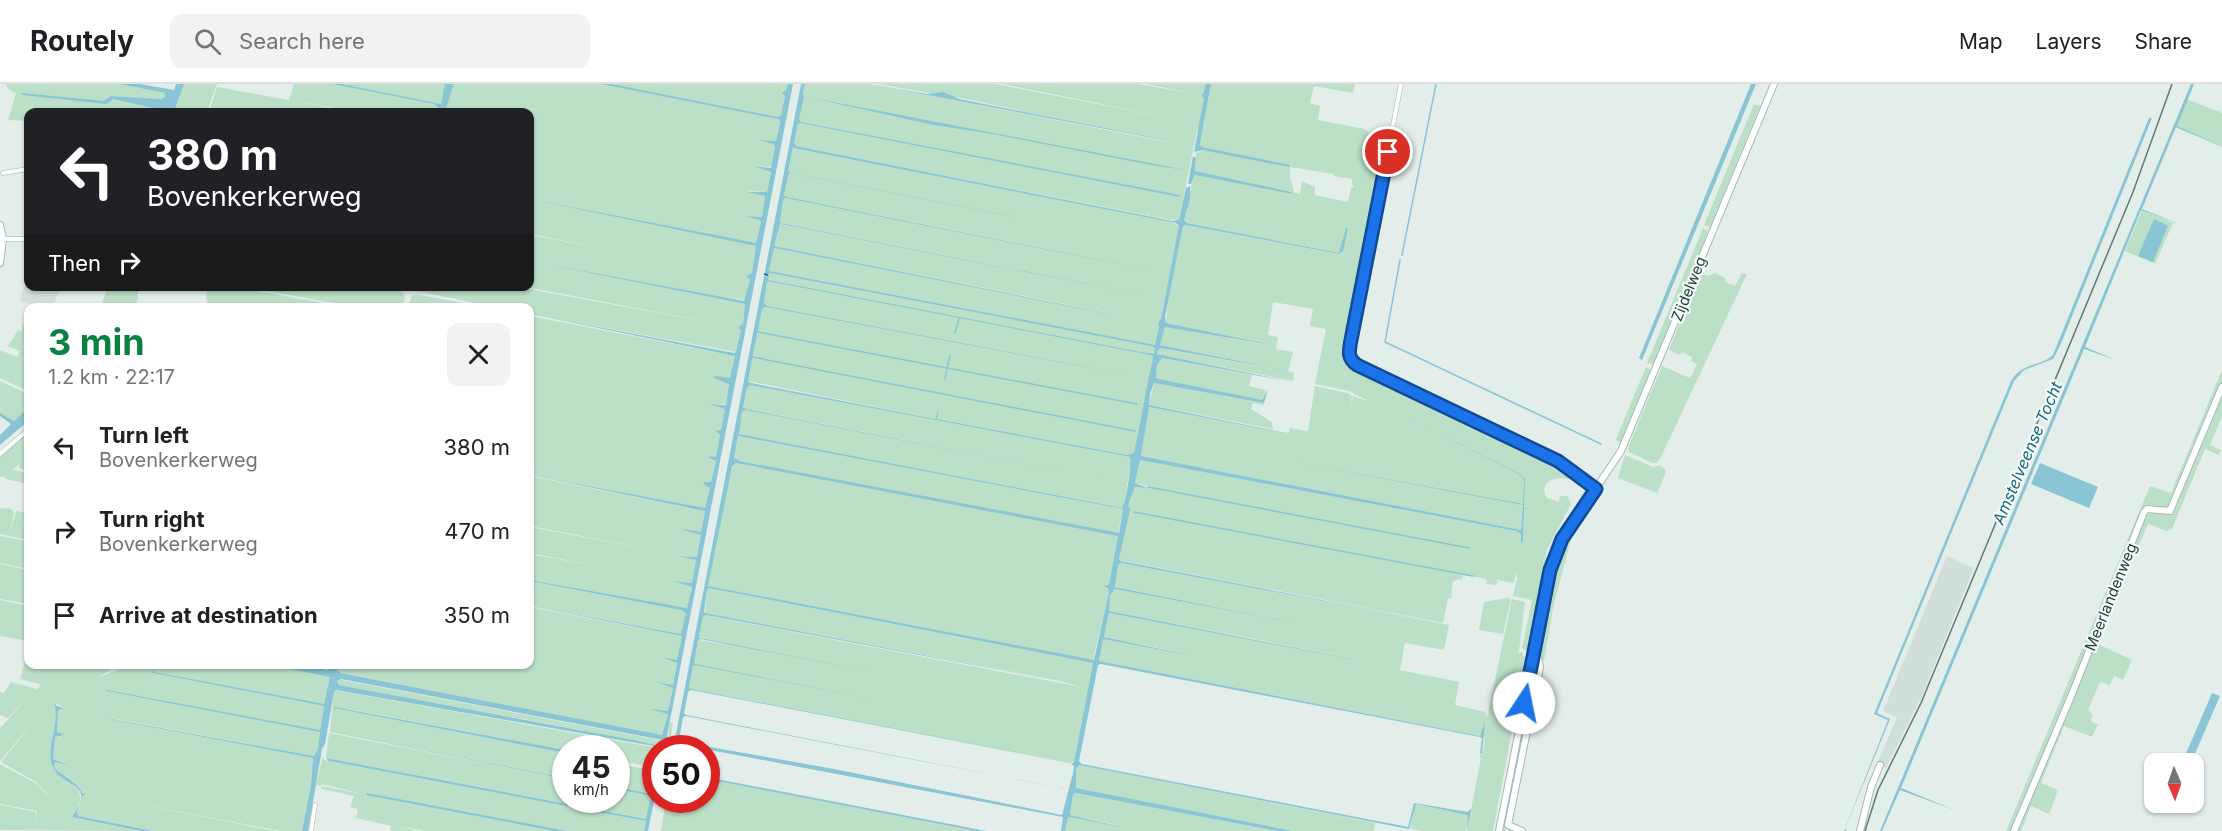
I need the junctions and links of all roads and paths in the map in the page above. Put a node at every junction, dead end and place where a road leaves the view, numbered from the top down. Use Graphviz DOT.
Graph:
graph roads {
  1 [pos="1401,84"];
  2 [pos="1774,84"];
  3 [pos="24,170"];
  4 [pos="3,173"];
  5 [pos="0,225"];
  6 [pos="3,239"];
  7 [pos="24,239"];
  8 [pos="0,263"];
  9 [pos="2222,387"];
  10 [pos="24,433"];
  11 [pos="0,454"];
  12 [pos="1596,489"];
  13 [pos="1530,654"];
  14 [pos="1880,765"];
  15 [pos="315,805"];
  16 [pos="1508,828"];
  17 [pos="311,831"];
  18 [pos="1499,831"];
  19 [pos="1522,831"];
  20 [pos="1860,831"];
  21 [pos="2014,831"];
  1 -- 12 [label="street"];
  2 -- 12 [label="street, Zijdelweg"];
  3 -- 4 [label="street"];
  5 -- 6 [label="street"];
  6 -- 7 [label="street"];
  6 -- 8 [label="street"];
  9 -- 21 [label="street, Meerlandenweg"];
  10 -- 11 [label="street"];
  12 -- 13 [label="street, Zijdelweg"];
  13 -- 16 [label="street"];
  13 -- 18 [label="street, Zijdelweg"];
  14 -- 20 [label="street"];
  15 -- 17 [label="street"];
  16 -- 19 [label="street"];
}
